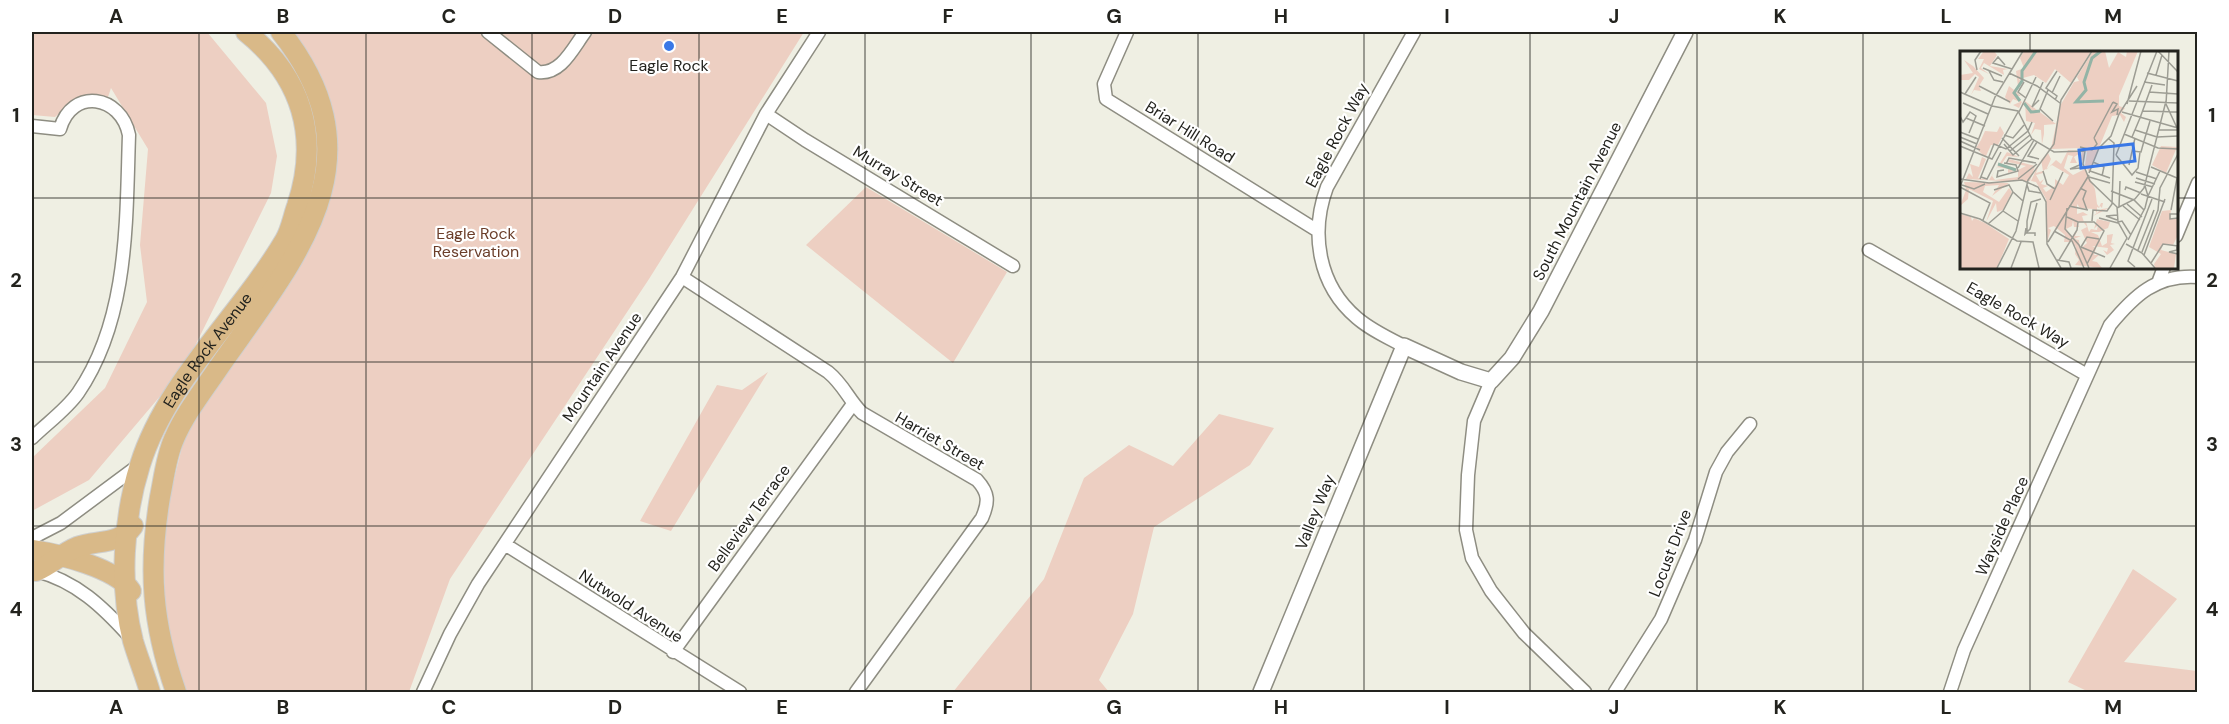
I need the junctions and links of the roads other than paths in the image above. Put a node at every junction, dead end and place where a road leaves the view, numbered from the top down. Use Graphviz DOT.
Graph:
graph roads {
  1 [pos="246,32"];
  2 [pos="281,32"];
  3 [pos="488,32"];
  4 [pos="585,32"];
  5 [pos="819,32"];
  6 [pos="1127,32"];
  7 [pos="1414,32"];
  8 [pos="1685,32"];
  9 [pos="766,114"];
  10 [pos="32,126"];
  11 [pos="2198,183"];
  12 [pos="1318,231"];
  13 [pos="2178,231"];
  14 [pos="1869,250"];
  15 [pos="1013,266"];
  16 [pos="2164,268"];
  17 [pos="682,277"];
  18 [pos="2198,277"];
  19 [pos="2158,283"];
  20 [pos="1404,346"];
  21 [pos="2087,375"];
  22 [pos="1491,381"];
  23 [pos="853,404"];
  24 [pos="1750,424"];
  25 [pos="32,438"];
  26 [pos="169,455"];
  27 [pos="140,464"];
  28 [pos="127,534"];
  29 [pos="32,538"];
  30 [pos="506,545"];
  31 [pos="32,549"];
  32 [pos="62,556"];
  33 [pos="34,571"];
  34 [pos="126,582"];
  35 [pos="133,640"];
  36 [pos="673,652"];
  37 [pos="150,693"];
  38 [pos="164,693"];
  39 [pos="177,693"];
  40 [pos="423,693"];
  41 [pos="740,693"];
  42 [pos="856,693"];
  43 [pos="1261,693"];
  44 [pos="1585,693"];
  45 [pos="1615,693"];
  46 [pos="1950,693"];
  1 -- 27 [label="main road, Eagle Rock Avenue"];
  2 -- 26 [label="main road, Eagle Rock Avenue"];
  3 -- 4 [label="street"];
  5 -- 9 [label="street, Mountain Avenue"];
  6 -- 12 [label="street, Briar Hill Road"];
  7 -- 12 [label="street, Eagle Rock Way"];
  8 -- 22 [label="street, South Mountain Avenue"];
  9 -- 15 [label="street, Murray Street"];
  9 -- 17 [label="street, Mountain Avenue"];
  10 -- 25 [label="street"];
  11 -- 13 [label="street"];
  12 -- 20 [label="street, Eagle Rock Way"];
  14 -- 21 [label="street, Eagle Rock Way"];
  16 -- 19 [label="street"];
  17 -- 23 [label="street, Harriet Street"];
  17 -- 30 [label="street, Mountain Avenue"];
  18 -- 19 [label="street"];
  19 -- 21 [label="street, Wayside Place"];
  20 -- 22 [label="street, Eagle Rock Way"];
  20 -- 43 [label="street, Valley Way"];
  21 -- 46 [label="street, Wayside Place"];
  22 -- 44 [label="street"];
  23 -- 36 [label="street, Belleview Terrace"];
  23 -- 42 [label="street, Harriet Street"];
  24 -- 45 [label="street, Locust Drive"];
  26 -- 28 [label="main road"];
  26 -- 39 [label="main road, Eagle Rock Avenue"];
  27 -- 28 [label="main road, Eagle Rock Avenue"];
  27 -- 29 [label="street"];
  28 -- 32 [label="main road"];
  28 -- 34 [label="main road, Eagle Rock Avenue"];
  30 -- 36 [label="street, Nutwold Avenue"];
  30 -- 40 [label="street, Mountain Avenue"];
  31 -- 32 [label="main road"];
  32 -- 33 [label="main road"];
  32 -- 34 [label="main road"];
  33 -- 35 [label="street"];
  34 -- 35 [label="main road, Eagle Rock Avenue"];
  34 -- 38 [label="main road"];
  35 -- 37 [label="main road, Eagle Rock Avenue"];
  36 -- 41 [label="street, Nutwold Avenue"];
}
